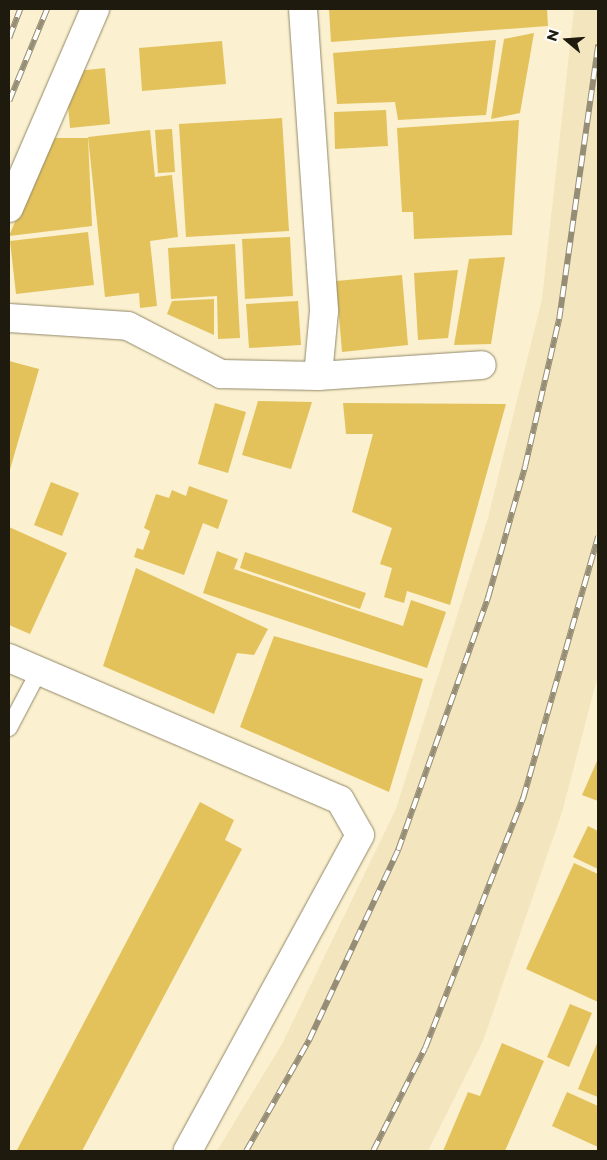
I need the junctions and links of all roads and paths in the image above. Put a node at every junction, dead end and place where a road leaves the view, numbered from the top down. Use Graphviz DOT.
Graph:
graph roads {
  1 [pos="95,9"];
  2 [pos="303,9"];
  3 [pos="9,208"];
  4 [pos="9,318"];
  5 [pos="482,365"];
  6 [pos="318,376"];
  7 [pos="9,658"];
  8 [pos="39,671"];
  9 [pos="9,728"];
  10 [pos="188,1151"];
  1 -- 3 [label="street"];
  2 -- 6 [label="street"];
  4 -- 6 [label="street"];
  5 -- 6 [label="street"];
  7 -- 8 [label="street"];
  8 -- 9 [label="lane"];
  8 -- 10 [label="street"];
}
